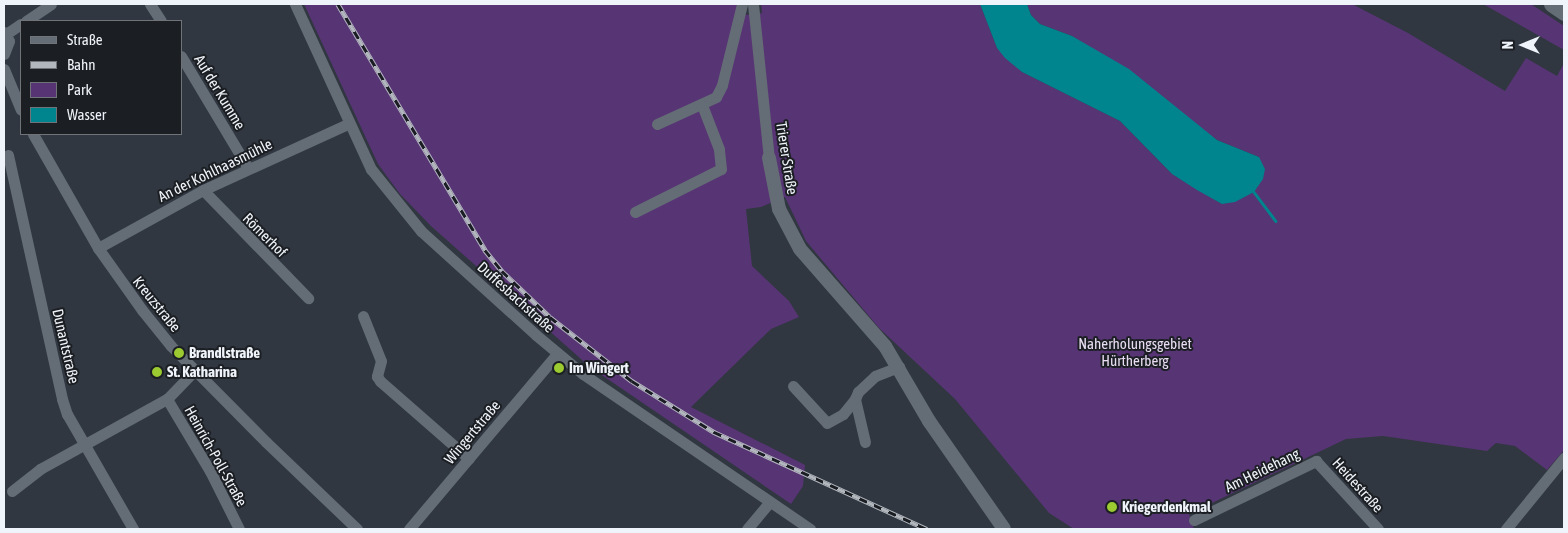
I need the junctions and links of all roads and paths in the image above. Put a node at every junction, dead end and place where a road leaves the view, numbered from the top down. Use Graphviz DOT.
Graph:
graph roads {
  1 [pos="51,4"];
  2 [pos="150,4"];
  3 [pos="294,4"];
  4 [pos="742,4"];
  5 [pos="752,4"];
  6 [pos="1551,4"];
  7 [pos="1564,13"];
  8 [pos="27,20"];
  9 [pos="160,20"];
  10 [pos="20,25"];
  11 [pos="5,33"];
  12 [pos="4,54"];
  13 [pos="182,58"];
  14 [pos="4,69"];
  15 [pos="702,106"];
  16 [pos="20,108"];
  17 [pos="348,124"];
  18 [pos="657,124"];
  19 [pos="34,135"];
  20 [pos="8,155"];
  21 [pos="769,158"];
  22 [pos="248,168"];
  23 [pos="203,190"];
  24 [pos="635,212"];
  25 [pos="98,248"];
  26 [pos="308,298"];
  27 [pos="363,316"];
  28 [pos="557,354"];
  29 [pos="899,367"];
  30 [pos="195,370"];
  31 [pos="793,386"];
  32 [pos="166,399"];
  33 [pos="855,399"];
  34 [pos="85,442"];
  35 [pos="865,442"];
  36 [pos="1564,458"];
  37 [pos="469,459"];
  38 [pos="1316,461"];
  39 [pos="12,491"];
  40 [pos="770,502"];
  41 [pos="1194,520"];
  42 [pos="133,529"];
  43 [pos="239,529"];
  44 [pos="357,529"];
  45 [pos="409,529"];
  46 [pos="747,529"];
  47 [pos="810,529"];
  48 [pos="1004,529"];
  49 [pos="1378,529"];
  50 [pos="1506,529"];
  1 -- 8 [label="street"];
  2 -- 9 [label="street"];
  3 -- 17 [label="street, Duffesbachstraße"];
  4 -- 15 [label="street"];
  5 -- 21 [label="street, Trierer Straße"];
  6 -- 7 [label="main road"];
  10 -- 11 [label="street"];
  11 -- 12 [label="street"];
  13 -- 22 [label="street, Auf der Kumme"];
  14 -- 16 [label="street"];
  15 -- 18 [label="street"];
  15 -- 24 [label="street"];
  17 -- 22 [label="street, An der Kohlhaasmühle"];
  17 -- 28 [label="street, Duffesbachstraße"];
  19 -- 25 [label="street, Kreuzstraße"];
  20 -- 34 [label="street, Dunantstraße"];
  21 -- 29 [label="street, Trierer Straße"];
  22 -- 23 [label="street, An der Kohlhaasmühle"];
  23 -- 25 [label="street, An der Kohlhaasmühle"];
  23 -- 26 [label="street, Römerhof"];
  25 -- 30 [label="street, Kreuzstraße"];
  27 -- 37 [label="street"];
  28 -- 37 [label="street, Wingertstraße"];
  28 -- 40 [label="street, Duffesbachstraße"];
  29 -- 33 [label="street"];
  29 -- 48 [label="street, Trierer Straße"];
  30 -- 32 [label="street"];
  30 -- 44 [label="street, Kreuzstraße"];
  31 -- 33 [label="street"];
  32 -- 34 [label="street"];
  32 -- 43 [label="street, Heinrich-Poll-Straße"];
  33 -- 35 [label="street"];
  34 -- 39 [label="street"];
  34 -- 42 [label="street, Dunantstraße"];
  36 -- 50 [label="street"];
  37 -- 45 [label="street, Wingertstraße"];
  38 -- 41 [label="street, Am Heidehang"];
  38 -- 49 [label="street, Heidestraße"];
  40 -- 46 [label="street"];
  40 -- 47 [label="street, Duffesbachstraße"];
}
